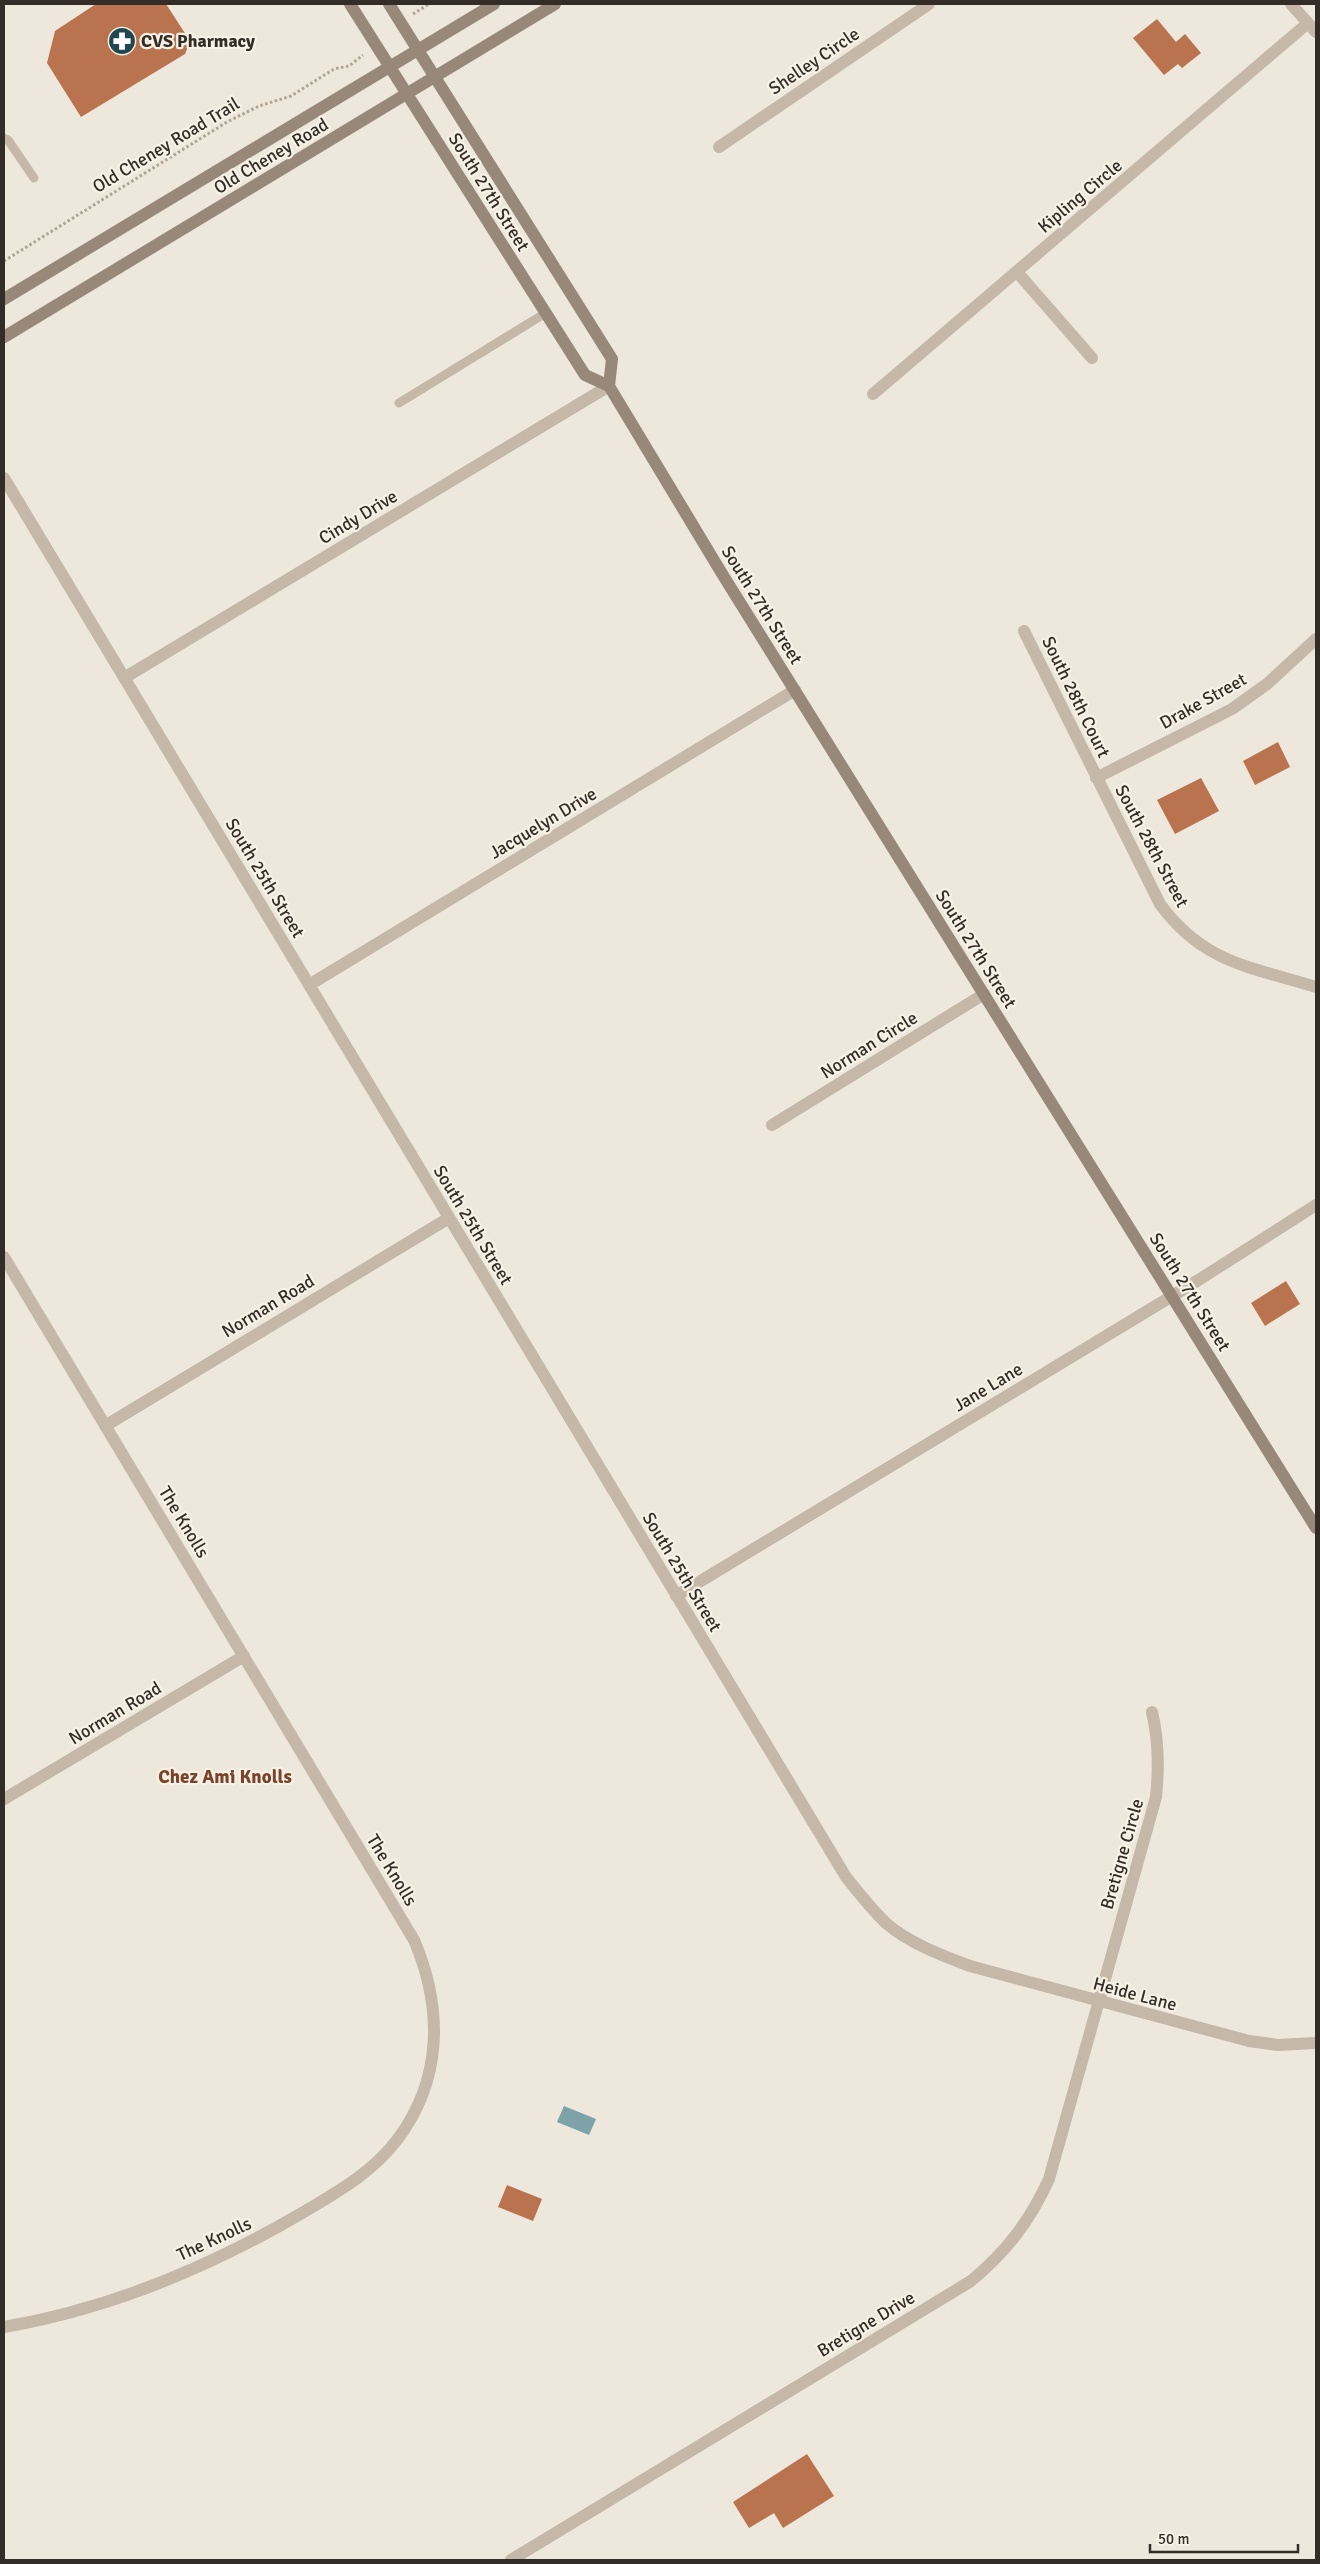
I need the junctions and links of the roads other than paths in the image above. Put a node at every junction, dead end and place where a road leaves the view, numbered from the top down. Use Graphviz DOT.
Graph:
graph roads {
  1 [pos="350,4"];
  2 [pos="389,4"];
  3 [pos="494,4"];
  4 [pos="555,4"];
  5 [pos="929,4"];
  6 [pos="1291,4"];
  7 [pos="1312,28"];
  8 [pos="418,51"];
  9 [pos="391,68"];
  10 [pos="434,78"];
  11 [pos="407,94"];
  12 [pos="4,138"];
  13 [pos="719,147"];
  14 [pos="34,178"];
  15 [pos="1017,272"];
  16 [pos="4,299"];
  17 [pos="544,314"];
  18 [pos="4,337"];
  19 [pos="1092,358"];
  20 [pos="609,386"];
  21 [pos="873,394"];
  22 [pos="399,403"];
  23 [pos="4,478"];
  24 [pos="1024,631"];
  25 [pos="1316,639"];
  26 [pos="124,678"];
  27 [pos="795,690"];
  28 [pos="1096,778"];
  29 [pos="309,985"];
  30 [pos="1316,987"];
  31 [pos="984,994"];
  32 [pos="772,1125"];
  33 [pos="1316,1205"];
  34 [pos="448,1218"];
  35 [pos="4,1257"];
  36 [pos="1172,1296"];
  37 [pos="105,1426"];
  38 [pos="1316,1528"];
  39 [pos="676,1596"];
  40 [pos="244,1656"];
  41 [pos="1152,1712"];
  42 [pos="4,1799"];
  43 [pos="948,1958"];
  44 [pos="1098,2002"];
  45 [pos="1316,2043"];
  46 [pos="4,2327"];
  47 [pos="511,2560"];
  1 -- 9 [label="main road, South 27th Street"];
  2 -- 8 [label="main road, South 27th Street"];
  3 -- 8 [label="main road, Old Cheney Road"];
  4 -- 10 [label="main road, Old Cheney Road"];
  5 -- 13 [label="street, Shelley Circle"];
  6 -- 7 [label="street"];
  7 -- 15 [label="street, Kipling Circle"];
  8 -- 9 [label="main road, Old Cheney Road"];
  8 -- 10 [label="main road, South 27th Street"];
  9 -- 11 [label="main road, South 27th Street"];
  9 -- 16 [label="main road, Old Cheney Road"];
  10 -- 11 [label="main road, Old Cheney Road"];
  10 -- 20 [label="main road, South 27th Street"];
  11 -- 17 [label="main road, South 27th Street"];
  11 -- 18 [label="main road, Old Cheney Road"];
  12 -- 14 [label="lane"];
  15 -- 19 [label="street"];
  15 -- 21 [label="street, Kipling Circle"];
  17 -- 20 [label="main road, South 27th Street"];
  17 -- 22 [label="lane"];
  20 -- 26 [label="street, Cindy Drive"];
  20 -- 27 [label="main road, South 27th Street"];
  23 -- 26 [label="street, South 25th Street"];
  24 -- 28 [label="street, South 28th Court"];
  25 -- 28 [label="street, Drake Street"];
  26 -- 29 [label="street, South 25th Street"];
  27 -- 29 [label="street, Jacquelyn Drive"];
  27 -- 31 [label="main road, South 27th Street"];
  28 -- 30 [label="street, South 28th Street"];
  29 -- 34 [label="street, South 25th Street"];
  31 -- 32 [label="street, Norman Circle"];
  31 -- 36 [label="main road, South 27th Street"];
  33 -- 36 [label="street, Jane Lane"];
  34 -- 37 [label="street, Norman Road"];
  34 -- 39 [label="street, South 25th Street"];
  35 -- 37 [label="street, The Knolls"];
  36 -- 38 [label="main road, South 27th Street"];
  36 -- 39 [label="street, Jane Lane"];
  37 -- 40 [label="street, The Knolls"];
  39 -- 43 [label="street, South 25th Street"];
  40 -- 42 [label="street, Norman Road"];
  40 -- 46 [label="street, The Knolls"];
  41 -- 44 [label="street, Bretigne Circle"];
  43 -- 44 [label="street, Heide Lane"];
  44 -- 45 [label="street, Heide Lane"];
  44 -- 47 [label="street, Bretigne Drive"];
}
